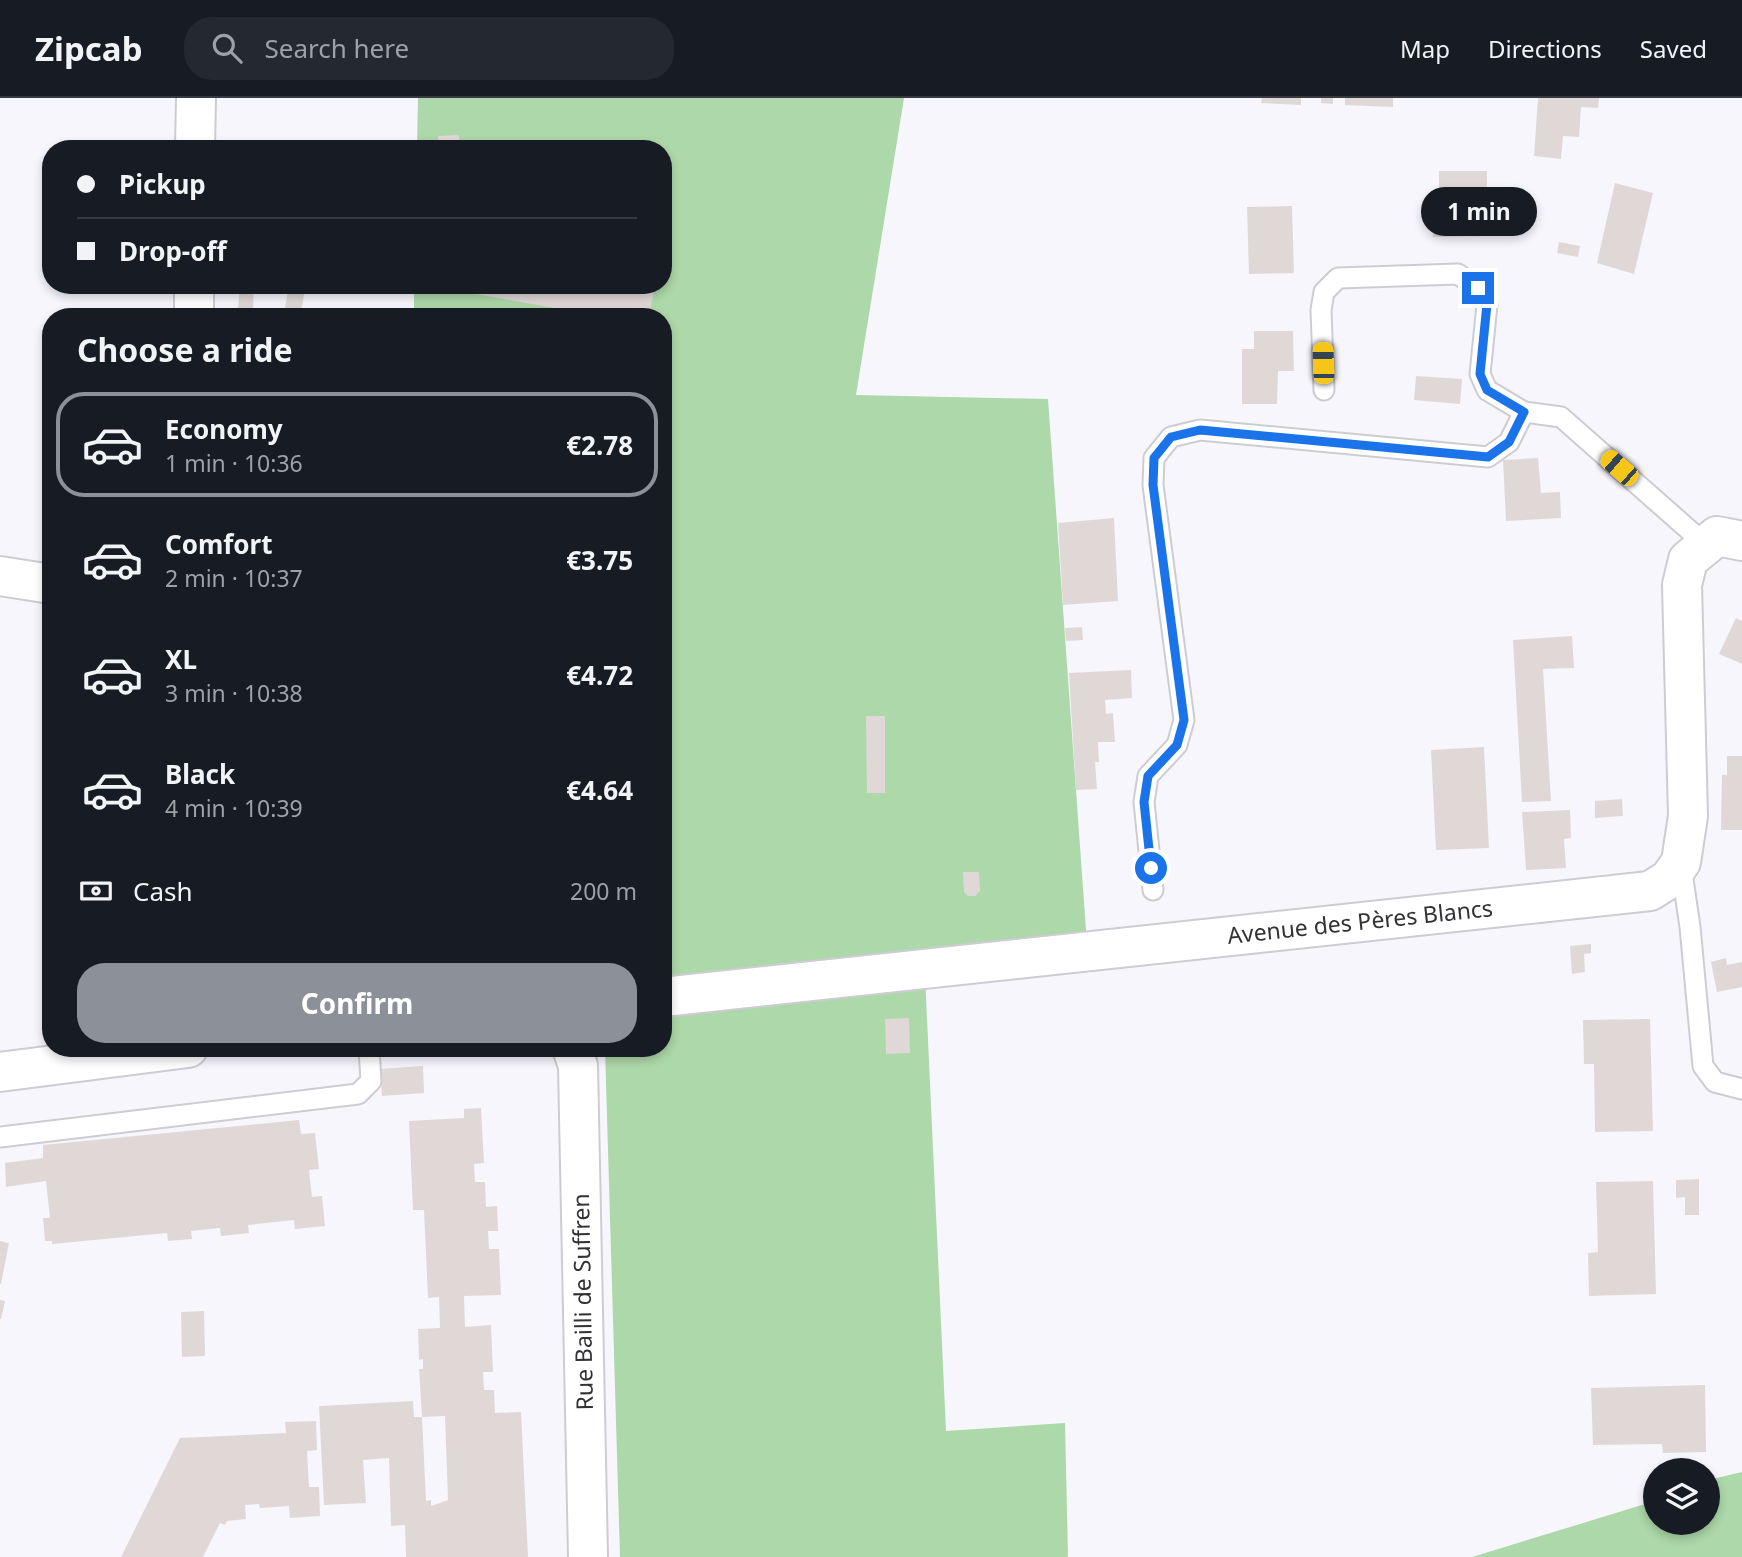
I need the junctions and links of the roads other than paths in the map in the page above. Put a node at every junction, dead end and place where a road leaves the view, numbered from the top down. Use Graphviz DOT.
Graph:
graph roads {
  1 [pos="196,98"];
  2 [pos="195,140"];
  3 [pos="1324,390"];
  4 [pos="1524,412"];
  5 [pos="1724,542"];
  6 [pos="0,576"];
  7 [pos="42,583"];
  8 [pos="1681,862"];
  9 [pos="1153,890"];
  10 [pos="672,996"];
  11 [pos="118,1057"];
  12 [pos="370,1057"];
  13 [pos="575,1057"];
  14 [pos="0,1072"];
  15 [pos="1742,1089"];
  16 [pos="0,1137"];
  17 [pos="588,1557"];
  1 -- 2 [label="street"];
  3 -- 4 [label="lane"];
  4 -- 5 [label="lane"];
  4 -- 9 [label="lane"];
  5 -- 8 [label="street"];
  6 -- 7 [label="street"];
  8 -- 10 [label="street, Avenue des Pères Blancs"];
  8 -- 15 [label="lane"];
  11 -- 14 [label="street"];
  12 -- 16 [label="lane"];
  13 -- 17 [label="street, Rue Bailli de Suffren"];
}
